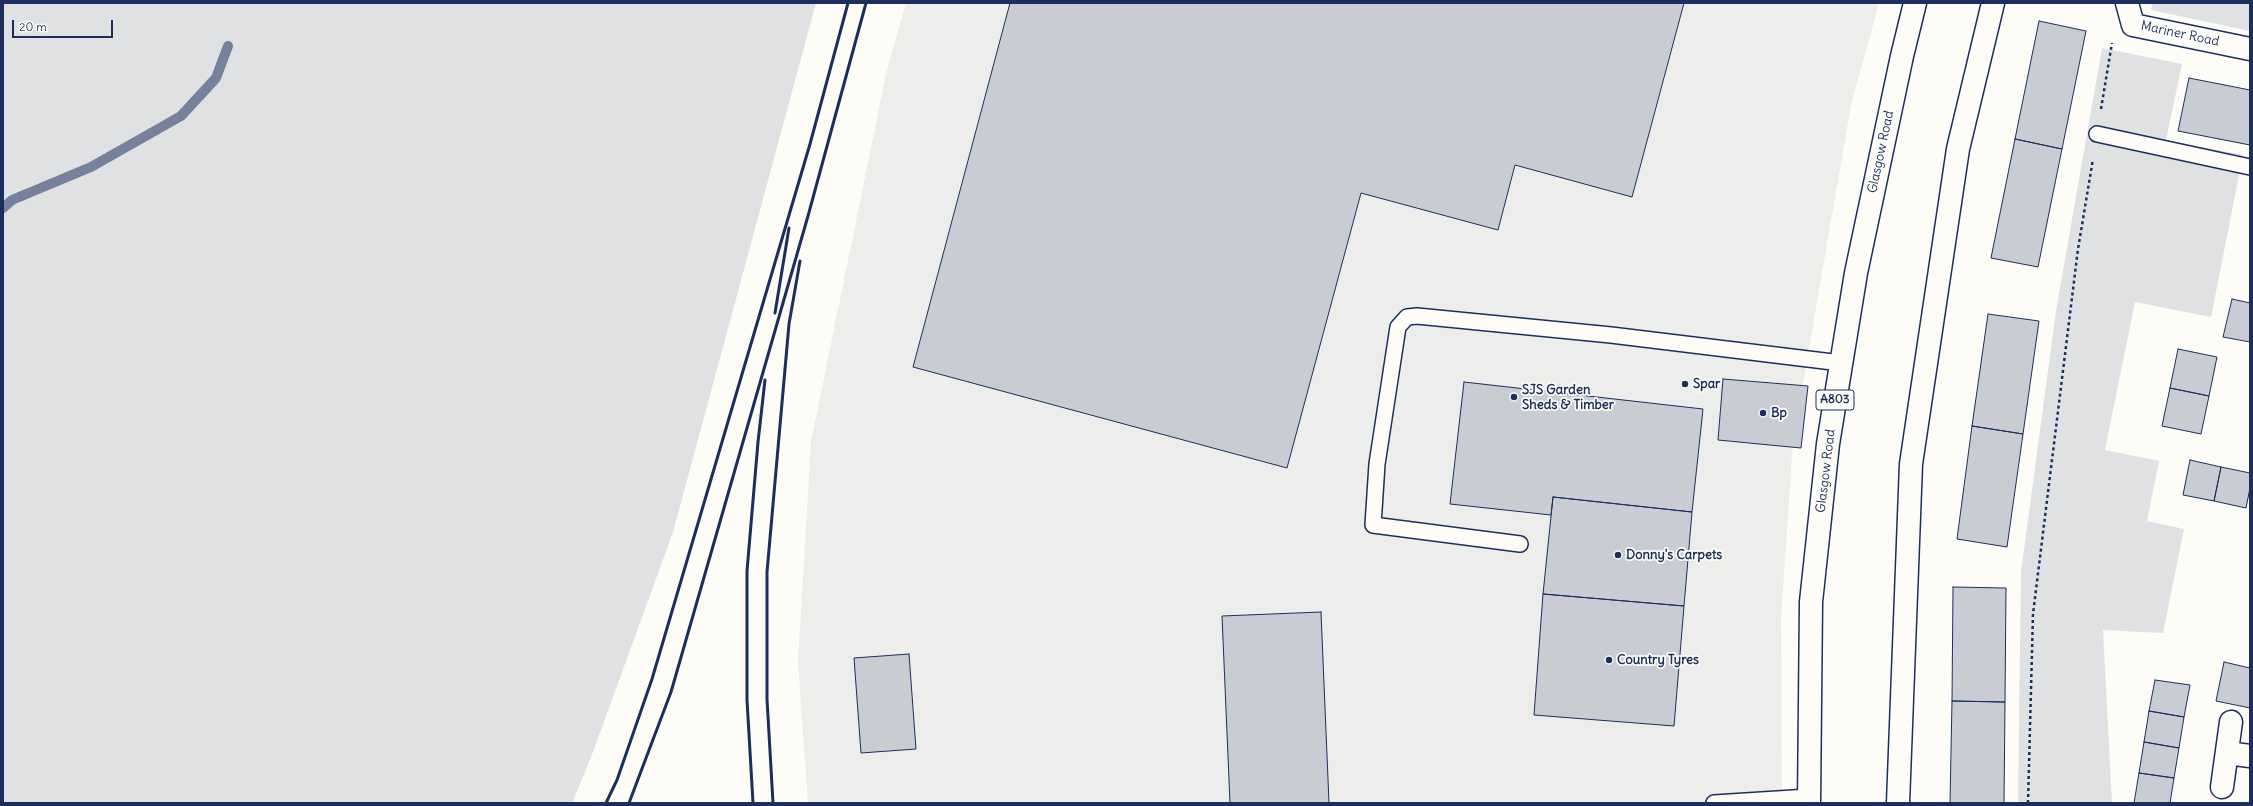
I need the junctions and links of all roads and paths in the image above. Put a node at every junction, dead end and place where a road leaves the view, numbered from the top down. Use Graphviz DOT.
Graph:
graph roads {
  1 [pos="1916,3"];
  2 [pos="1993,3"];
  3 [pos="2127,3"];
  4 [pos="2112,41"];
  5 [pos="2250,49"];
  6 [pos="2097,134"];
  7 [pos="2250,167"];
  8 [pos="1841,363"];
  9 [pos="1520,544"];
  10 [pos="2231,722"];
  11 [pos="2227,753"];
  12 [pos="2250,756"];
  13 [pos="2222,787"];
  14 [pos="1809,800"];
  15 [pos="1714,803"];
  16 [pos="1898,803"];
  17 [pos="2028,803"];
  1 -- 8 [label="street, Glasgow Road / A803"];
  2 -- 16 [label="street"];
  3 -- 5 [label="street, Mariner Road"];
  4 -- 6 [label="path"];
  6 -- 7 [label="lane"];
  6 -- 17 [label="path"];
  8 -- 9 [label="lane"];
  8 -- 14 [label="street, Glasgow Road / A803"];
  10 -- 11 [label="street"];
  11 -- 12 [label="street"];
  11 -- 13 [label="street"];
  14 -- 15 [label="lane"];
}
